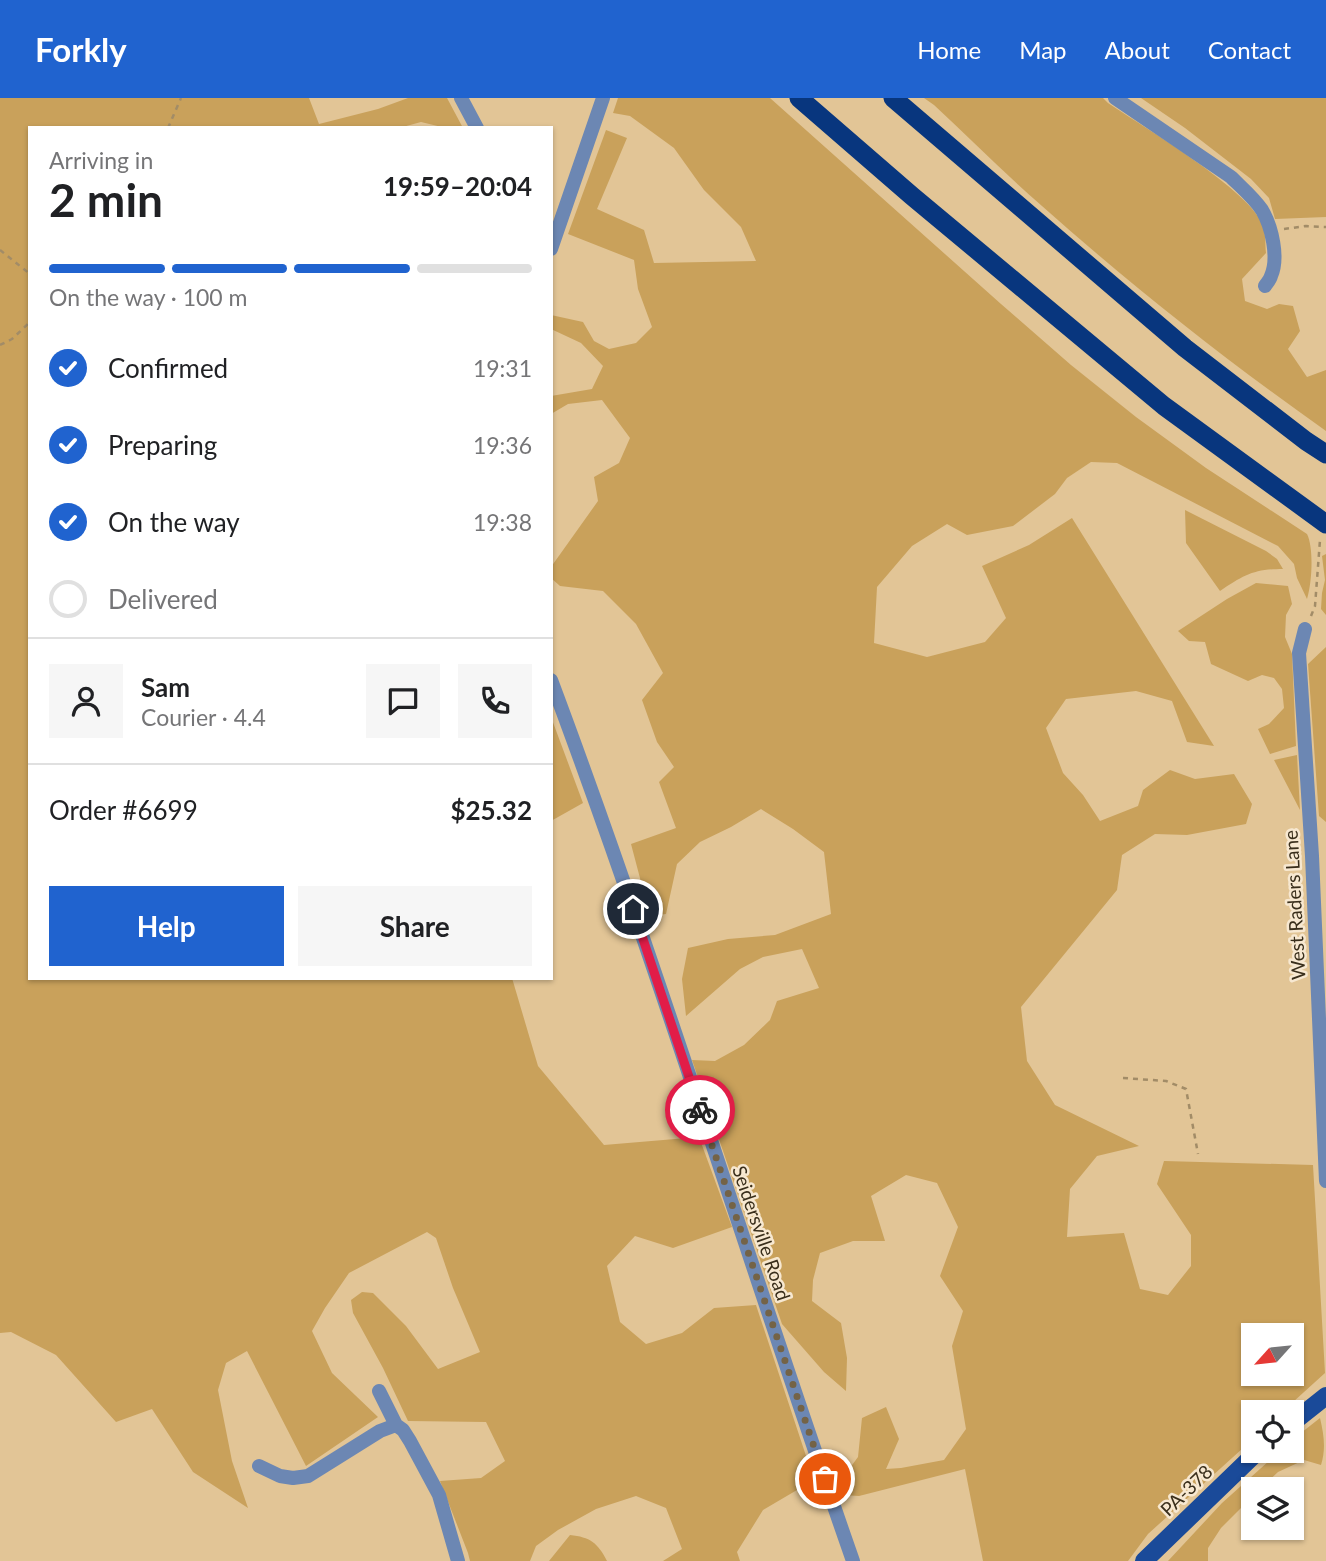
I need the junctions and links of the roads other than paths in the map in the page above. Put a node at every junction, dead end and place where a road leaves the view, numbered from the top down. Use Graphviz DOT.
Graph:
graph roads {
  1 [pos="461,98"];
  2 [pos="603,98"];
  3 [pos="799,98"];
  4 [pos="893,98"];
  5 [pos="1115,98"];
  6 [pos="476,126"];
  7 [pos="553,244"];
  8 [pos="1265,286"];
  9 [pos="1326,454"];
  10 [pos="1324,523"];
  11 [pos="1305,629"];
  12 [pos="553,685"];
  13 [pos="1318,839"];
  14 [pos="1326,1181"];
  15 [pos="379,1391"];
  16 [pos="1326,1396"];
  17 [pos="1304,1413"];
  18 [pos="396,1425"];
  19 [pos="1246,1463"];
  20 [pos="259,1466"];
  21 [pos="458,1561"];
  22 [pos="853,1561"];
  23 [pos="1144,1561"];
  1 -- 6 [label="street"];
  2 -- 7 [label="street"];
  3 -- 10 [label="highway"];
  4 -- 9 [label="highway"];
  5 -- 8 [label="street"];
  11 -- 13 [label="street, West Raders Lane"];
  12 -- 22 [label="street, Seidersville Road"];
  13 -- 14 [label="street, West Raders Lane"];
  15 -- 18 [label="street"];
  16 -- 17 [label="main road"];
  18 -- 20 [label="street"];
  18 -- 21 [label="street"];
  19 -- 23 [label="main road, PA-378"];
}
